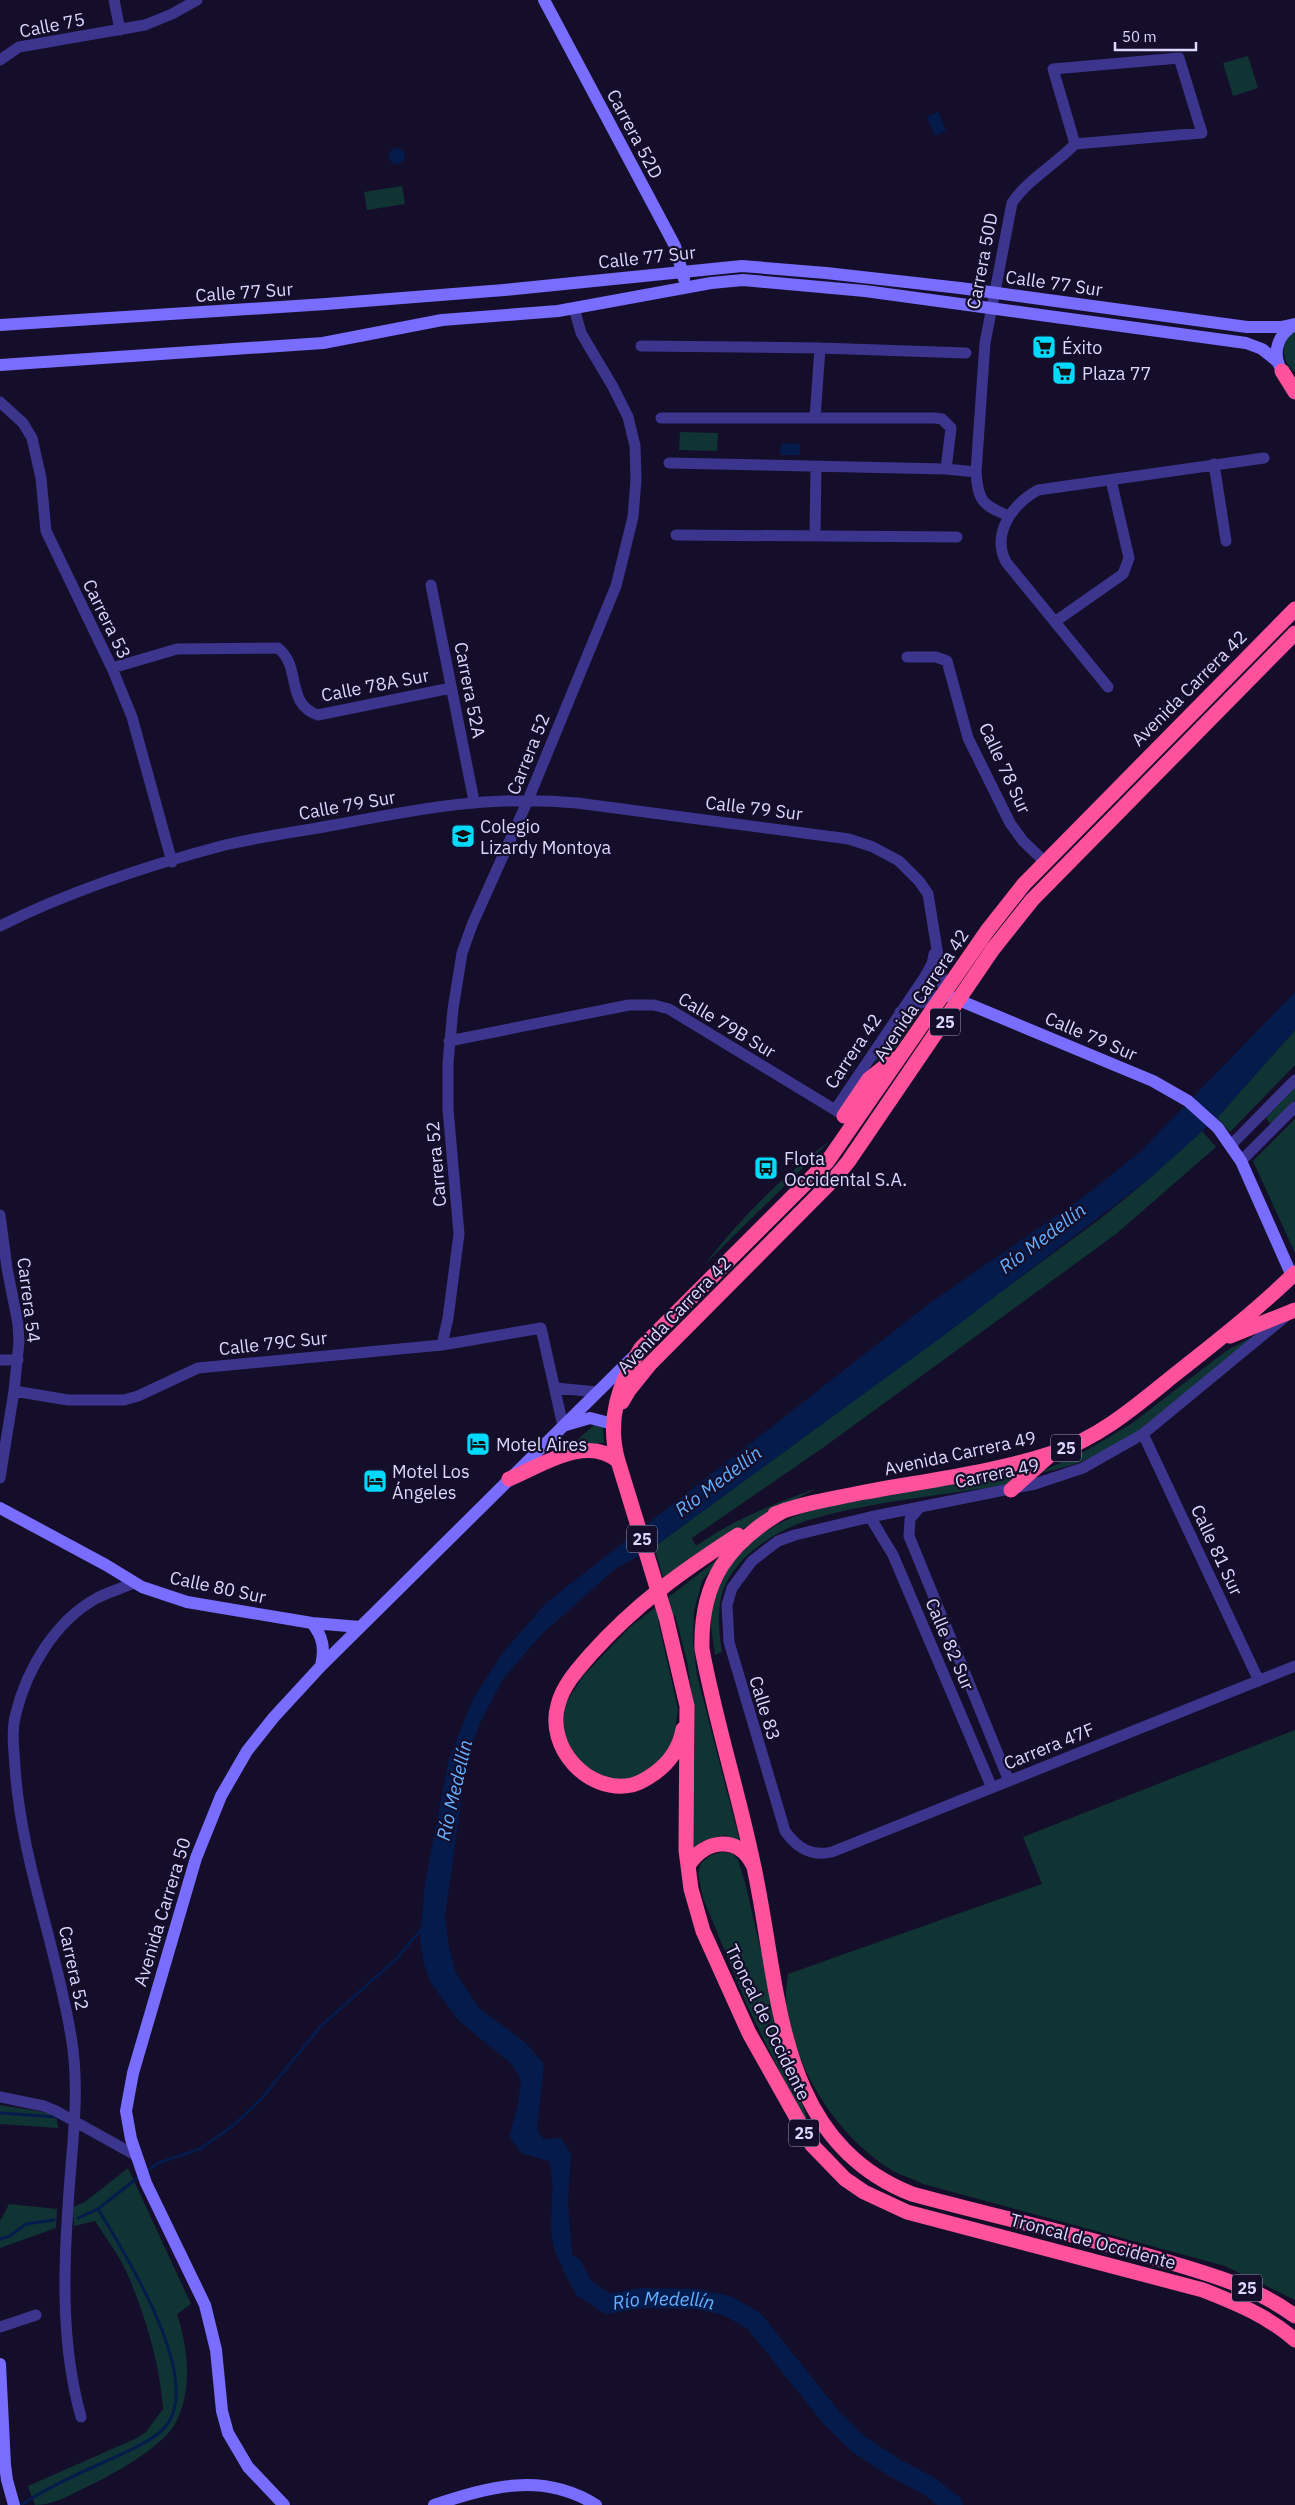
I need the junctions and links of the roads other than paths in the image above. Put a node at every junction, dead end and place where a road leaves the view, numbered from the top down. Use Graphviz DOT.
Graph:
graph roads {
  1 [pos="114,0"];
  2 [pos="197,0"];
  3 [pos="544,0"];
  4 [pos="120,30"];
  5 [pos="0,60"];
  6 [pos="1075,144"];
  7 [pos="683,271"];
  8 [pos="686,287"];
  9 [pos="994,293"];
  10 [pos="574,308"];
  11 [pos="991,308"];
  12 [pos="0,325"];
  13 [pos="1295,325"];
  14 [pos="641,346"];
  15 [pos="820,348"];
  16 [pos="966,353"];
  17 [pos="0,365"];
  18 [pos="1280,366"];
  19 [pos="1295,380"];
  20 [pos="1295,392"];
  21 [pos="0,402"];
  22 [pos="661,418"];
  23 [pos="815,418"];
  24 [pos="1264,458"];
  25 [pos="669,463"];
  26 [pos="1214,464"];
  27 [pos="816,466"];
  28 [pos="946,469"];
  29 [pos="976,472"];
  30 [pos="1111,480"];
  31 [pos="1009,516"];
  32 [pos="676,535"];
  33 [pos="815,535"];
  34 [pos="957,537"];
  35 [pos="1226,540"];
  36 [pos="431,585"];
  37 [pos="1295,609"];
  38 [pos="1056,620"];
  39 [pos="1295,633"];
  40 [pos="907,657"];
  41 [pos="112,668"];
  42 [pos="1108,687"];
  43 [pos="451,688"];
  44 [pos="528,800"];
  45 [pos="474,801"];
  46 [pos="172,862"];
  47 [pos="1045,862"];
  48 [pos="0,926"];
  49 [pos="936,950"];
  50 [pos="944,993"];
  51 [pos="959,1000"];
  52 [pos="900,1012"];
  53 [pos="449,1041"];
  54 [pos="908,1046"];
  55 [pos="915,1065"];
  56 [pos="1295,1080"];
  57 [pos="869,1104"];
  58 [pos="1295,1107"];
  59 [pos="845,1116"];
  60 [pos="1259,1118"];
  61 [pos="1271,1131"];
  62 [pos="1231,1145"];
  63 [pos="1242,1161"];
  64 [pos="0,1216"];
  65 [pos="1294,1275"];
  66 [pos="1295,1310"];
  67 [pos="1219,1340"];
  68 [pos="442,1345"];
  69 [pos="642,1348"];
  70 [pos="0,1360"];
  71 [pos="18,1360"];
  72 [pos="556,1388"];
  73 [pos="14,1391"];
  74 [pos="597,1392"];
  75 [pos="613,1424"];
  76 [pos="563,1426"];
  77 [pos="1143,1434"];
  78 [pos="1052,1454"];
  79 [pos="618,1461"];
  80 [pos="0,1478"];
  81 [pos="509,1479"];
  82 [pos="1011,1490"];
  83 [pos="920,1507"];
  84 [pos="0,1508"];
  85 [pos="784,1510"];
  86 [pos="870,1517"];
  87 [pos="752,1561"];
  88 [pos="134,1583"];
  89 [pos="312,1623"];
  90 [pos="360,1627"];
  91 [pos="321,1666"];
  92 [pos="1295,1666"];
  93 [pos="1258,1681"];
  94 [pos="687,1706"];
  95 [pos="1009,1781"];
  96 [pos="992,1788"];
  97 [pos="815,1854"];
  98 [pos="688,1866"];
  99 [pos="755,1874"];
  100 [pos="0,2097"];
  101 [pos="76,2120"];
  102 [pos="137,2160"];
  103 [pos="36,2315"];
  104 [pos="1295,2316"];
  105 [pos="0,2327"];
  106 [pos="1295,2340"];
  107 [pos="0,2364"];
  108 [pos="81,2417"];
  109 [pos="13,2500"];
  110 [pos="284,2505"];
  111 [pos="434,2505"];
  112 [pos="596,2505"];
  1 -- 4 [label="street"];
  2 -- 4 [label="street, Calle 75"];
  3 -- 7 [label="street, Carrera 52D"];
  4 -- 5 [label="street, Calle 75"];
  6 -- 6 [label="street"];
  6 -- 9 [label="street, Carrera 50D"];
  7 -- 8 [label="street, Carrera 52D"];
  7 -- 9 [label="street, Calle 77 Sur"];
  7 -- 12 [label="street, Calle 77 Sur"];
  8 -- 10 [label="street, Calle 77 Sur"];
  8 -- 11 [label="street, Calle 77 Sur"];
  9 -- 11 [label="street, Carrera 50D"];
  9 -- 13 [label="street, Calle 77 Sur"];
  10 -- 17 [label="street, Calle 77 Sur"];
  10 -- 44 [label="street, Carrera 52"];
  11 -- 18 [label="street, Calle 77 Sur"];
  11 -- 29 [label="street, Carrera 50D"];
  13 -- 18 [label="street"];
  14 -- 15 [label="street"];
  15 -- 16 [label="street"];
  15 -- 23 [label="street"];
  18 -- 19 [label="street, Calle 77 Sur"];
  18 -- 20 [label="highway"];
  21 -- 41 [label="street, Carrera 53"];
  22 -- 23 [label="street"];
  23 -- 28 [label="street"];
  24 -- 26 [label="street"];
  25 -- 27 [label="street"];
  26 -- 30 [label="street"];
  26 -- 35 [label="street"];
  27 -- 28 [label="street"];
  27 -- 33 [label="street"];
  28 -- 29 [label="street"];
  29 -- 31 [label="street, Carrera 50D"];
  30 -- 31 [label="street"];
  30 -- 38 [label="street"];
  31 -- 38 [label="street"];
  32 -- 33 [label="street"];
  33 -- 34 [label="street"];
  36 -- 43 [label="street, Carrera 52A"];
  37 -- 47 [label="highway, Avenida Carrera 42 / 25"];
  38 -- 42 [label="street"];
  39 -- 51 [label="highway, Avenida Carrera 42 / 25"];
  40 -- 47 [label="street, Calle 78 Sur"];
  41 -- 43 [label="street, Calle 78A Sur"];
  41 -- 46 [label="street, Carrera 53"];
  43 -- 45 [label="street, Carrera 52A"];
  44 -- 45 [label="street, Calle 79 Sur"];
  44 -- 49 [label="street, Calle 79 Sur"];
  44 -- 53 [label="street, Carrera 52"];
  45 -- 46 [label="street, Calle 79 Sur"];
  46 -- 48 [label="street, Calle 79 Sur"];
  47 -- 50 [label="highway, Avenida Carrera 42 / 25"];
  49 -- 50 [label="street, Calle 79 Sur"];
  49 -- 52 [label="street, Carrera 42"];
  50 -- 51 [label="street, Calle 79 Sur"];
  50 -- 52 [label="street, Carrera 42"];
  50 -- 54 [label="highway, Avenida Carrera 42 / 25"];
  51 -- 55 [label="highway, Avenida Carrera 42 / 25"];
  51 -- 62 [label="street, Calle 79 Sur"];
  52 -- 59 [label="street, Carrera 42"];
  53 -- 59 [label="street, Calle 79B Sur"];
  53 -- 68 [label="street, Carrera 52"];
  54 -- 57 [label="highway, Avenida Carrera 42 / 25"];
  54 -- 59 [label="highway"];
  55 -- 57 [label="highway"];
  55 -- 75 [label="highway, Avenida Carrera 42 / 25"];
  56 -- 60 [label="street"];
  57 -- 59 [label="highway, Avenida Carrera 42 / 25"];
  58 -- 61 [label="street"];
  59 -- 69 [label="highway, Avenida Carrera 42 / 25"];
  60 -- 61 [label="street"];
  60 -- 62 [label="street"];
  61 -- 63 [label="street"];
  62 -- 63 [label="street, Calle 79 Sur"];
  63 -- 65 [label="street, Calle 79 Sur"];
  64 -- 71 [label="street, Carrera 54"];
  65 -- 67 [label="highway, Avenida Carrera 49 / 25"];
  66 -- 67 [label="highway"];
  66 -- 77 [label="street, Carrera 49"];
  67 -- 78 [label="highway, Avenida Carrera 49 / 25"];
  68 -- 72 [label="street, Calle 79C Sur"];
  68 -- 73 [label="street, Calle 79C Sur"];
  69 -- 74 [label="street, Avenida Carrera 50"];
  69 -- 75 [label="highway, Avenida Carrera 42 / 25"];
  70 -- 71 [label="street"];
  71 -- 73 [label="street, Carrera 54"];
  72 -- 74 [label="street"];
  72 -- 76 [label="street"];
  73 -- 80 [label="street, Carrera 54"];
  74 -- 76 [label="street, Avenida Carrera 50"];
  75 -- 76 [label="street, Avenida Carrera 50"];
  75 -- 79 [label="highway, Troncal de Occidente / 25"];
  76 -- 81 [label="street, Avenida Carrera 50"];
  77 -- 82 [label="street, Carrera 49"];
  77 -- 93 [label="street, Calle 81 Sur"];
  78 -- 82 [label="highway"];
  78 -- 85 [label="highway, Avenida Carrera 49 / 25"];
  79 -- 81 [label="highway"];
  79 -- 94 [label="highway, Troncal de Occidente / 25"];
  81 -- 90 [label="street, Avenida Carrera 50"];
  82 -- 83 [label="street, Carrera 49"];
  83 -- 86 [label="street, Carrera 49"];
  83 -- 95 [label="street, Calle 82 Sur"];
  84 -- 88 [label="street, Calle 80 Sur"];
  85 -- 94 [label="highway"];
  85 -- 99 [label="highway, Troncal de Occidente / 25"];
  86 -- 87 [label="street, Carrera 49"];
  86 -- 96 [label="street, Calle 82 Sur"];
  87 -- 97 [label="street, Calle 83"];
  88 -- 89 [label="street, Calle 80 Sur"];
  88 -- 101 [label="street, Carrera 52"];
  89 -- 90 [label="street, Calle 80 Sur"];
  89 -- 91 [label="street"];
  90 -- 91 [label="street, Avenida Carrera 50"];
  91 -- 102 [label="street, Avenida Carrera 50"];
  92 -- 93 [label="street, Carrera 47F"];
  93 -- 95 [label="street, Carrera 47F"];
  94 -- 98 [label="highway, Troncal de Occidente / 25"];
  95 -- 96 [label="street, Carrera 47F"];
  96 -- 97 [label="street, Carrera 47F"];
  98 -- 99 [label="highway"];
  98 -- 106 [label="highway, Troncal de Occidente / 25"];
  99 -- 104 [label="highway, Troncal de Occidente / 25"];
  100 -- 101 [label="street"];
  101 -- 102 [label="street"];
  101 -- 108 [label="street, Carrera 52"];
  102 -- 110 [label="street, Avenida Carrera 50"];
  103 -- 105 [label="street"];
  107 -- 109 [label="street"];
  111 -- 112 [label="street"];
}
